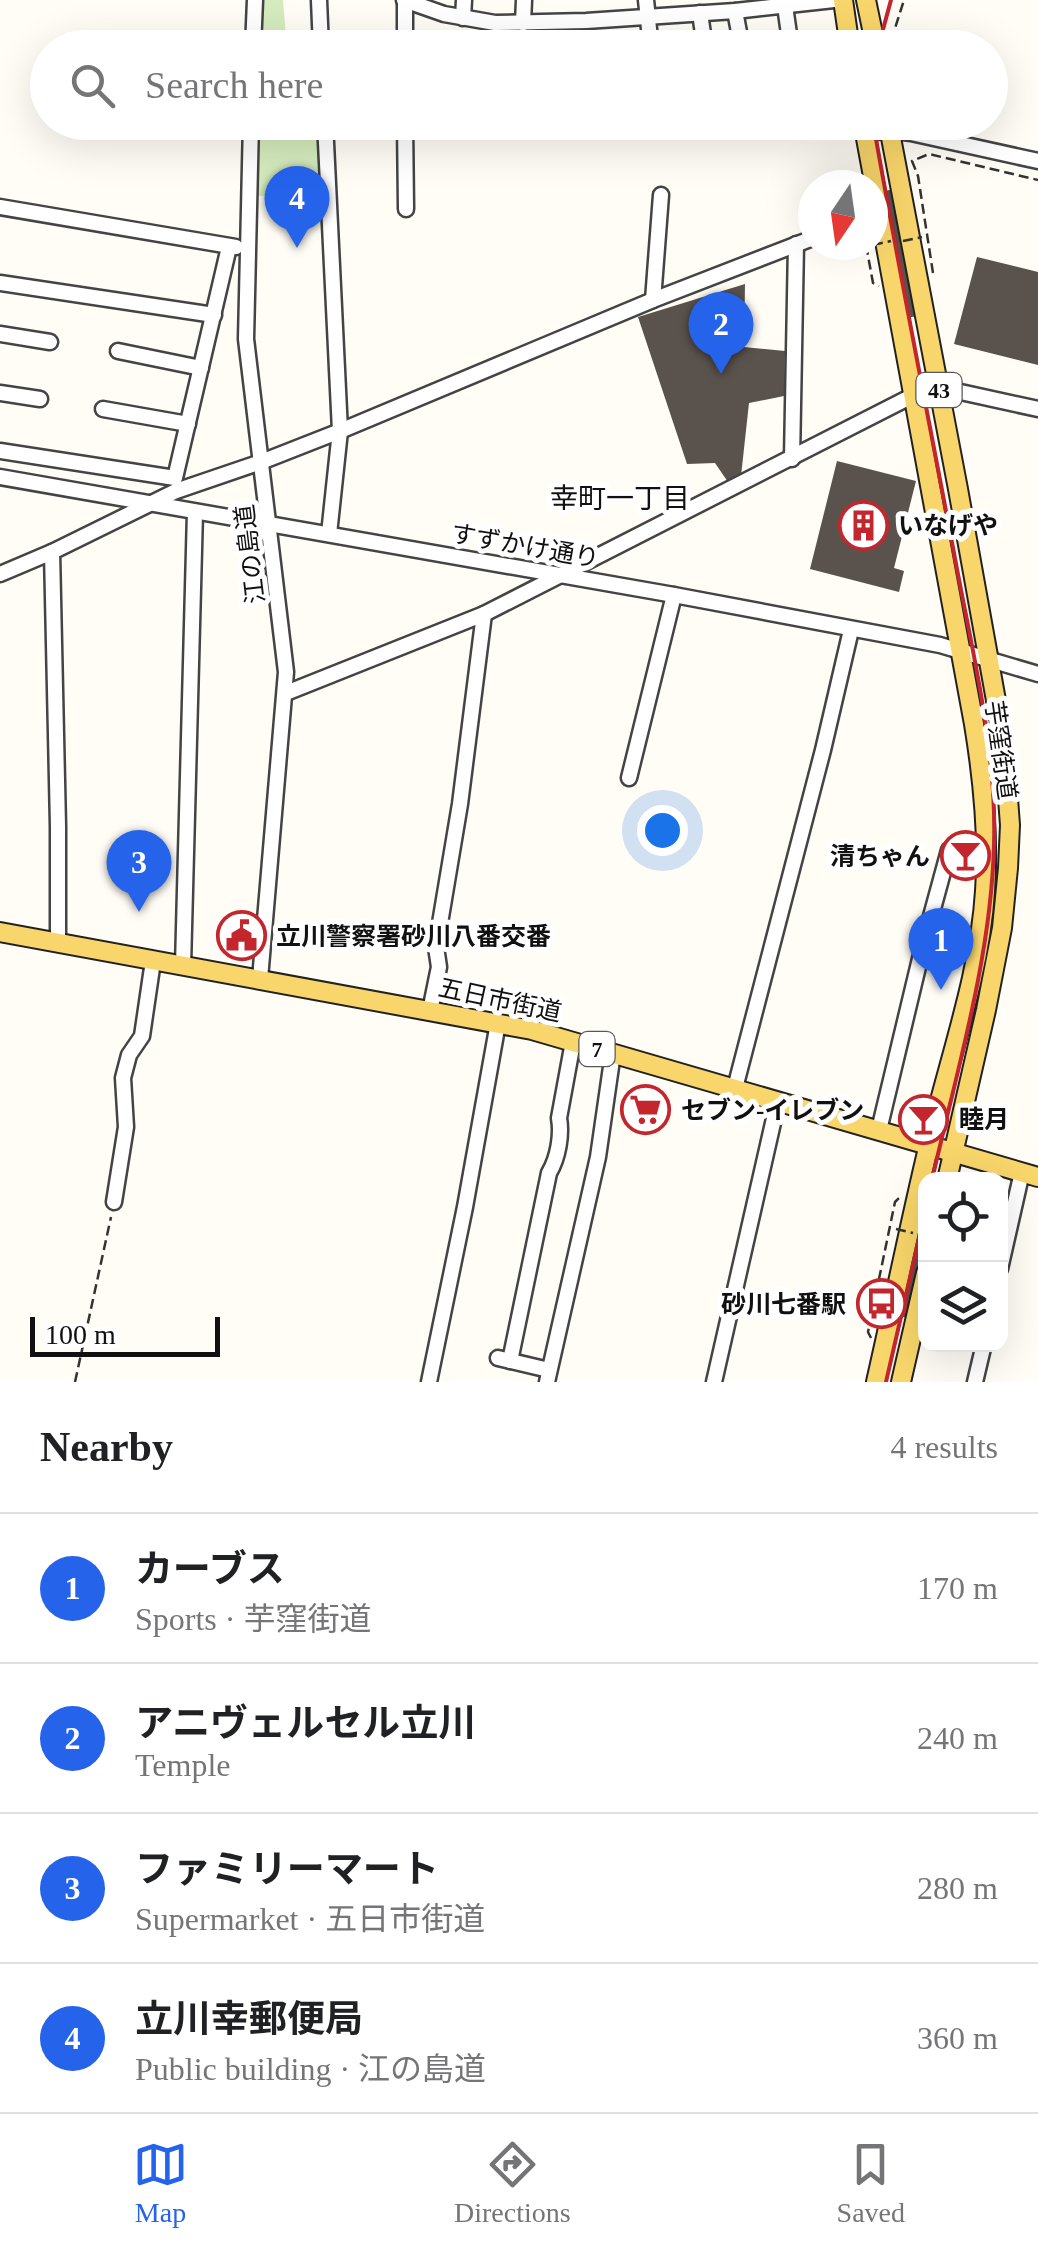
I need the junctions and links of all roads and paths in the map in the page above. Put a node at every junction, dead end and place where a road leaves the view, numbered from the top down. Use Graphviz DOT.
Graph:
graph roads {
  1 [pos="255,0"];
  2 [pos="318,0"];
  3 [pos="404,0"];
  4 [pos="464,0"];
  5 [pos="524,0"];
  6 [pos="646,0"];
  7 [pos="834,0"];
  8 [pos="866,0"];
  9 [pos="881,0"];
  10 [pos="904,0"];
  11 [pos="785,6"];
  12 [pos="735,12"];
  13 [pos="700,13"];
  14 [pos="648,16"];
  15 [pos="464,18"];
  16 [pos="522,23"];
  17 [pos="872,24"];
  18 [pos="254,30"];
  19 [pos="320,30"];
  20 [pos="405,30"];
  21 [pos="649,30"];
  22 [pos="702,30"];
  23 [pos="738,30"];
  24 [pos="788,30"];
  25 [pos="873,30"];
  26 [pos="895,30"];
  27 [pos="251,140"];
  28 [pos="325,140"];
  29 [pos="406,140"];
  30 [pos="866,140"];
  31 [pos="892,140"];
  32 [pos="943,140"];
  33 [pos="1038,161"];
  34 [pos="916,168"];
  35 [pos="870,170"];
  36 [pos="914,179"];
  37 [pos="1038,180"];
  38 [pos="660,195"];
  39 [pos="0,207"];
  40 [pos="406,209"];
  41 [pos="922,236"];
  42 [pos="891,241"];
  43 [pos="903,241"];
  44 [pos="888,242"];
  45 [pos="796,244"];
  46 [pos="228,247"];
  47 [pos="248,247"];
  48 [pos="886,260"];
  49 [pos="929,276"];
  50 [pos="0,283"];
  51 [pos="653,300"];
  52 [pos="214,315"];
  53 [pos="0,334"];
  54 [pos="50,342"];
  55 [pos="118,351"];
  56 [pos="202,368"];
  57 [pos="940,391"];
  58 [pos="0,394"];
  59 [pos="914,395"];
  60 [pos="40,400"];
  61 [pos="103,408"];
  62 [pos="1038,409"];
  63 [pos="188,424"];
  64 [pos="340,432"];
  65 [pos="0,451"];
  66 [pos="792,459"];
  67 [pos="261,462"];
  68 [pos="0,477"];
  69 [pos="148,503"];
  70 [pos="194,512"];
  71 [pos="270,526"];
  72 [pos="328,534"];
  73 [pos="52,552"];
  74 [pos="0,574"];
  75 [pos="558,575"];
  76 [pos="674,595"];
  77 [pos="484,614"];
  78 [pos="851,630"];
  79 [pos="960,650"];
  80 [pos="988,659"];
  81 [pos="1038,674"];
  82 [pos="286,693"];
  83 [pos="629,778"];
  84 [pos="986,863"];
  85 [pos="0,932"];
  86 [pos="58,942"];
  87 [pos="153,961"];
  88 [pos="184,966"];
  89 [pos="260,979"];
  90 [pos="430,1011"];
  91 [pos="498,1023"];
  92 [pos="573,1042"];
  93 [pos="613,1053"];
  94 [pos="735,1088"];
  95 [pos="778,1101"];
  96 [pos="879,1130"];
  97 [pos="929,1146"];
  98 [pos="953,1152"];
  99 [pos="949,1172"];
  100 [pos="1030,1175"];
  101 [pos="901,1195"];
  102 [pos="114,1202"];
  103 [pos="896,1230"];
  104 [pos="913,1233"];
  105 [pos="1002,1262"];
  106 [pos="918,1308"];
  107 [pos="874,1343"];
  108 [pos="982,1352"];
  109 [pos="548,1376"];
  110 [pos="76,1382"];
  111 [pos="429,1382"];
  112 [pos="714,1382"];
  113 [pos="876,1382"];
  114 [pos="901,1382"];
  115 [pos="975,1382"];
  1 -- 18 [label="street"];
  2 -- 19 [label="street"];
  3 -- 15 [label="street"];
  3 -- 20 [label="street"];
  4 -- 15 [label="street"];
  5 -- 16 [label="street"];
  6 -- 14 [label="street"];
  7 -- 11 [label="street"];
  8 -- 17 [label="main road"];
  9 -- 17 [label="main road"];
  10 -- 26 [label="path"];
  11 -- 12 [label="street"];
  11 -- 24 [label="street"];
  12 -- 13 [label="street"];
  12 -- 23 [label="street"];
  13 -- 14 [label="street"];
  13 -- 22 [label="street"];
  14 -- 16 [label="street"];
  14 -- 21 [label="street"];
  15 -- 16 [label="street"];
  17 -- 25 [label="main road"];
  27 -- 47 [label="street, 江の島道"];
  28 -- 64 [label="street"];
  29 -- 40 [label="street"];
  30 -- 35 [label="main road, 芋窪街道 / 43"];
  31 -- 57 [label="main road, 芋窪街道 / 43"];
  32 -- 33 [label="street"];
  34 -- 36 [label="path"];
  34 -- 37 [label="path"];
  34 -- 49 [label="path"];
  38 -- 51 [label="street"];
  39 -- 46 [label="street"];
  41 -- 43 [label="path, bridge"];
  42 -- 44 [label="path, bridge"];
  45 -- 51 [label="street"];
  45 -- 66 [label="street"];
  46 -- 47 [label="street"];
  46 -- 52 [label="street"];
  47 -- 67 [label="street, 江の島道"];
  48 -- 59 [label="main road, 芋窪街道 / 43"];
  50 -- 52 [label="street"];
  51 -- 64 [label="street"];
  52 -- 56 [label="street"];
  53 -- 54 [label="street"];
  55 -- 56 [label="street"];
  56 -- 63 [label="street"];
  57 -- 59 [label="street"];
  57 -- 62 [label="street"];
  57 -- 80 [label="main road, 芋窪街道 / 43"];
  58 -- 60 [label="street"];
  59 -- 66 [label="street"];
  59 -- 79 [label="main road, 芋窪街道 / 43"];
  61 -- 63 [label="street"];
  63 -- 65 [label="street"];
  64 -- 67 [label="street"];
  64 -- 72 [label="street"];
  66 -- 75 [label="street"];
  67 -- 69 [label="street"];
  67 -- 71 [label="street, 江の島道"];
  68 -- 69 [label="street, すずかけ通り"];
  69 -- 70 [label="street, すずかけ通り"];
  69 -- 73 [label="street"];
  70 -- 71 [label="street, すずかけ通り"];
  70 -- 88 [label="street"];
  71 -- 72 [label="street, すずかけ通り"];
  71 -- 82 [label="street, 江の島道"];
  72 -- 75 [label="street, すずかけ通り"];
  73 -- 74 [label="street"];
  73 -- 86 [label="street"];
  75 -- 76 [label="street, すずかけ通り"];
  75 -- 77 [label="street"];
  76 -- 78 [label="street, すずかけ通り"];
  76 -- 83 [label="street"];
  77 -- 82 [label="street"];
  77 -- 90 [label="street"];
  78 -- 79 [label="street, すずかけ通り"];
  78 -- 94 [label="street"];
  79 -- 80 [label="street, すずかけ通り"];
  79 -- 84 [label="main road, 芋窪街道 / 43"];
  80 -- 81 [label="street, すずかけ通り"];
  80 -- 98 [label="main road, 芋窪街道 / 43"];
  82 -- 89 [label="street, 江の島道"];
  84 -- 96 [label="street"];
  84 -- 97 [label="main road, 芋窪街道 / 43"];
  85 -- 86 [label="main road, 五日市街道 / 7"];
  86 -- 87 [label="main road, 五日市街道 / 7"];
  87 -- 88 [label="main road, 五日市街道 / 7"];
  87 -- 102 [label="street"];
  88 -- 89 [label="main road, 五日市街道 / 7"];
  89 -- 90 [label="main road, 五日市街道 / 7"];
  90 -- 91 [label="main road, 五日市街道 / 7"];
  91 -- 92 [label="main road, 五日市街道 / 7"];
  91 -- 111 [label="street"];
  92 -- 93 [label="main road, 五日市街道 / 7"];
  92 -- 109 [label="street"];
  93 -- 94 [label="main road, 五日市街道 / 7"];
  93 -- 109 [label="street"];
  94 -- 95 [label="main road, 五日市街道 / 7"];
  95 -- 96 [label="main road, 五日市街道 / 7"];
  95 -- 112 [label="street"];
  96 -- 97 [label="main road, 五日市街道 / 7"];
  97 -- 98 [label="main road, 五日市街道 / 7"];
  97 -- 113 [label="main road, 芋窪街道 / 43"];
  98 -- 99 [label="main road, 芋窪街道 / 43"];
  98 -- 100 [label="main road, 五日市街道 / 7"];
  100 -- 105 [label="street"];
  101 -- 107 [label="path"];
  102 -- 110 [label="path"];
  103 -- 104 [label="path, bridge"];
  106 -- 114 [label="main road"];
  108 -- 115 [label="street"];
}
